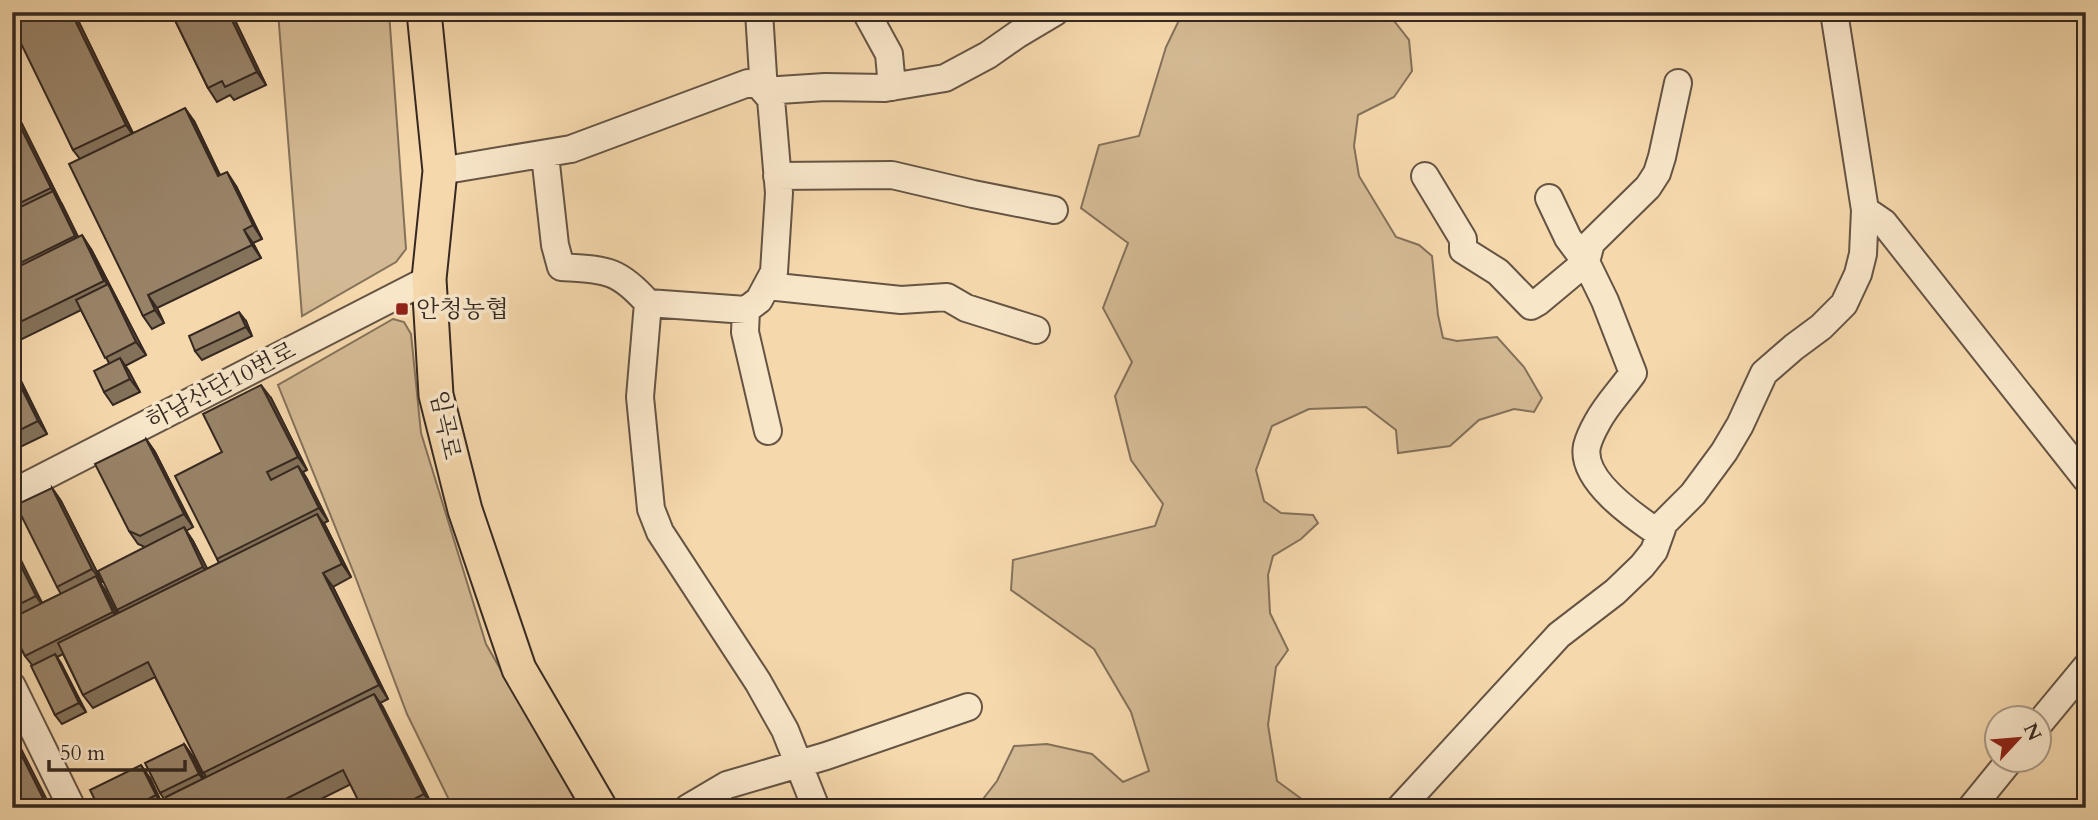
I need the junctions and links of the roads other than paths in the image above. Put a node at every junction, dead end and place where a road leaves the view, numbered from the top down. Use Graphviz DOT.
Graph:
graph roads {
  1 [pos="425,12"];
  2 [pos="759,12"];
  3 [pos="866,12"];
  4 [pos="1055,12"];
  5 [pos="1834,12"];
  6 [pos="1678,83"];
  7 [pos="892,87"];
  8 [pos="764,91"];
  9 [pos="545,155"];
  10 [pos="440,171"];
  11 [pos="777,176"];
  12 [pos="1425,176"];
  13 [pos="1549,198"];
  14 [pos="1054,210"];
  15 [pos="1865,210"];
  16 [pos="1586,262"];
  17 [pos="429,279"];
  18 [pos="767,286"];
  19 [pos="648,303"];
  20 [pos="746,310"];
  21 [pos="1036,330"];
  22 [pos="768,431"];
  23 [pos="2086,479"];
  24 [pos="12,493"];
  25 [pos="1660,534"];
  26 [pos="2086,667"];
  27 [pos="12,686"];
  28 [pos="968,707"];
  29 [pos="2052,709"];
  30 [pos="799,764"];
  31 [pos="1999,774"];
  32 [pos="72,808"];
  33 [pos="600,808"];
  34 [pos="688,808"];
  35 [pos="816,808"];
  36 [pos="1400,808"];
  37 [pos="1971,808"];
  1 -- 10 [label="main road, 임곡로"];
  2 -- 8 [label="street"];
  3 -- 7 [label="street"];
  4 -- 7 [label="street"];
  5 -- 15 [label="street"];
  6 -- 16 [label="street"];
  7 -- 8 [label="street"];
  8 -- 9 [label="street"];
  8 -- 11 [label="street"];
  9 -- 10 [label="street"];
  9 -- 19 [label="street"];
  10 -- 17 [label="main road, 임곡로"];
  11 -- 14 [label="street"];
  11 -- 18 [label="street"];
  12 -- 16 [label="street"];
  13 -- 16 [label="street"];
  15 -- 23 [label="street"];
  15 -- 25 [label="street"];
  16 -- 25 [label="street"];
  17 -- 24 [label="street, 하남산단10번로"];
  17 -- 33 [label="main road, 임곡로"];
  18 -- 20 [label="street"];
  18 -- 21 [label="street"];
  19 -- 20 [label="street"];
  19 -- 30 [label="street"];
  20 -- 22 [label="street"];
  25 -- 36 [label="street"];
  26 -- 29 [label="street"];
  27 -- 32 [label="street"];
  28 -- 30 [label="street"];
  30 -- 34 [label="street"];
  30 -- 35 [label="street"];
  31 -- 37 [label="street"];
}
